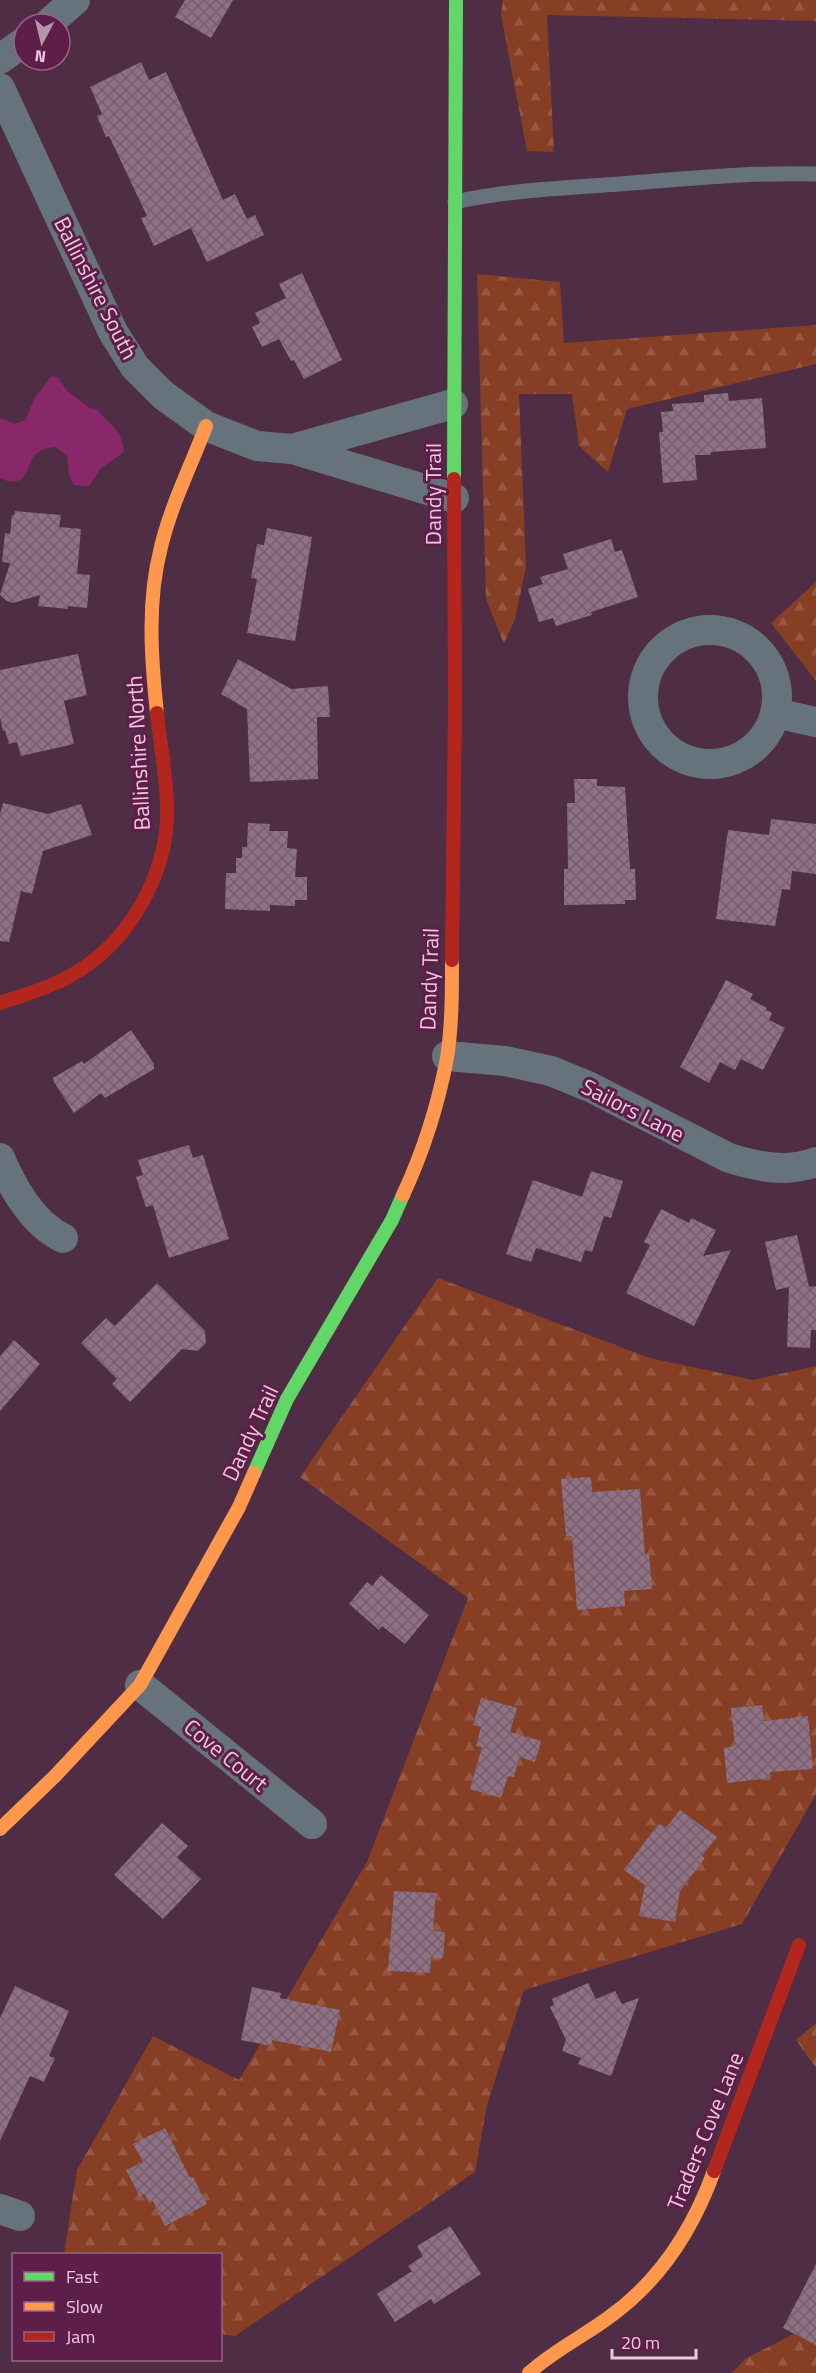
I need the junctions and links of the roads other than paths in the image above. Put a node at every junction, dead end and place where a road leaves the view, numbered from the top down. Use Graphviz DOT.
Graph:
graph roads {
  1 [pos="75,0"];
  2 [pos="456,0"];
  3 [pos="62,12"];
  4 [pos="0,88"];
  5 [pos="816,174"];
  6 [pos="455,202"];
  7 [pos="453,404"];
  8 [pos="206,426"];
  9 [pos="292,449"];
  10 [pos="454,498"];
  11 [pos="775,713"];
  12 [pos="816,722"];
  13 [pos="0,1002"];
  14 [pos="447,1056"];
  15 [pos="0,1158"];
  16 [pos="816,1162"];
  17 [pos="63,1238"];
  18 [pos="140,1685"];
  19 [pos="312,1824"];
  20 [pos="0,1829"];
  21 [pos="799,1945"];
  22 [pos="529,2373"];
  1 -- 3 [label="street"];
  2 -- 6 [label="street, Dandy Trail"];
  4 -- 8 [label="street, Ballinshire South"];
  5 -- 6 [label="lane"];
  6 -- 7 [label="street, Dandy Trail"];
  7 -- 9 [label="street, Ballinshire South"];
  7 -- 10 [label="street, Dandy Trail"];
  8 -- 9 [label="street, Ballinshire South"];
  8 -- 13 [label="street, Ballinshire North"];
  9 -- 10 [label="street"];
  10 -- 14 [label="street, Dandy Trail"];
  11 -- 11 [label="street"];
  11 -- 12 [label="street"];
  14 -- 16 [label="street, Sailors Lane"];
  14 -- 18 [label="street, Dandy Trail"];
  15 -- 17 [label="street"];
  18 -- 19 [label="street, Cove Court"];
  18 -- 20 [label="street, Dandy Trail"];
  21 -- 22 [label="street, Traders Cove Lane"];
}
